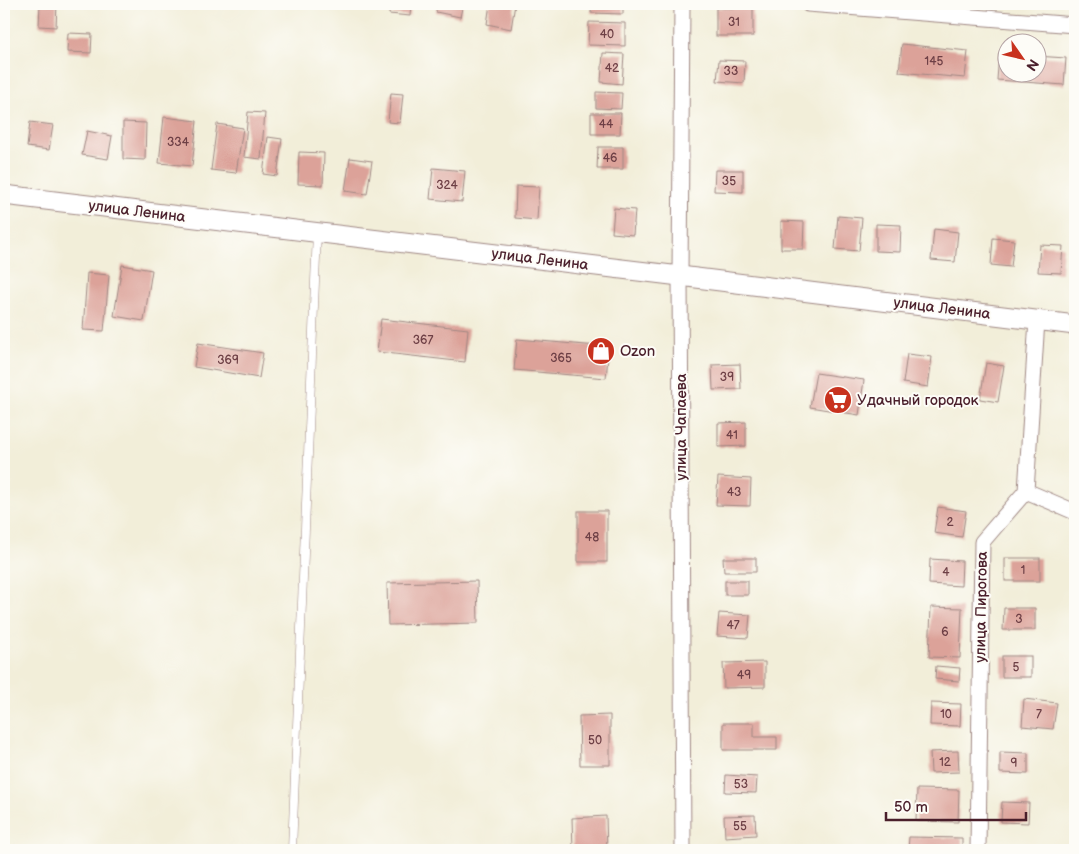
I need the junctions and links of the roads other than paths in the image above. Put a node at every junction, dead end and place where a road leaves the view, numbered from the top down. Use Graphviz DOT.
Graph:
graph roads {
  1 [pos="682,4"];
  2 [pos="808,4"];
  3 [pos="1075,25"];
  4 [pos="4,195"];
  5 [pos="317,232"];
  6 [pos="680,276"];
  7 [pos="1037,320"];
  8 [pos="1075,325"];
  9 [pos="1026,491"];
  10 [pos="1075,512"];
  11 [pos="292,850"];
  12 [pos="683,850"];
  13 [pos="978,850"];
  1 -- 6 [label="street, улица Чапаева"];
  2 -- 3 [label="street"];
  4 -- 5 [label="street, улица Ленина"];
  5 -- 6 [label="street, улица Ленина"];
  5 -- 11 [label="lane"];
  6 -- 7 [label="street, улица Ленина"];
  6 -- 12 [label="street, улица Чапаева"];
  7 -- 8 [label="street, улица Ленина"];
  7 -- 9 [label="street"];
  9 -- 10 [label="street"];
  9 -- 13 [label="street, улица Пирогова"];
}
